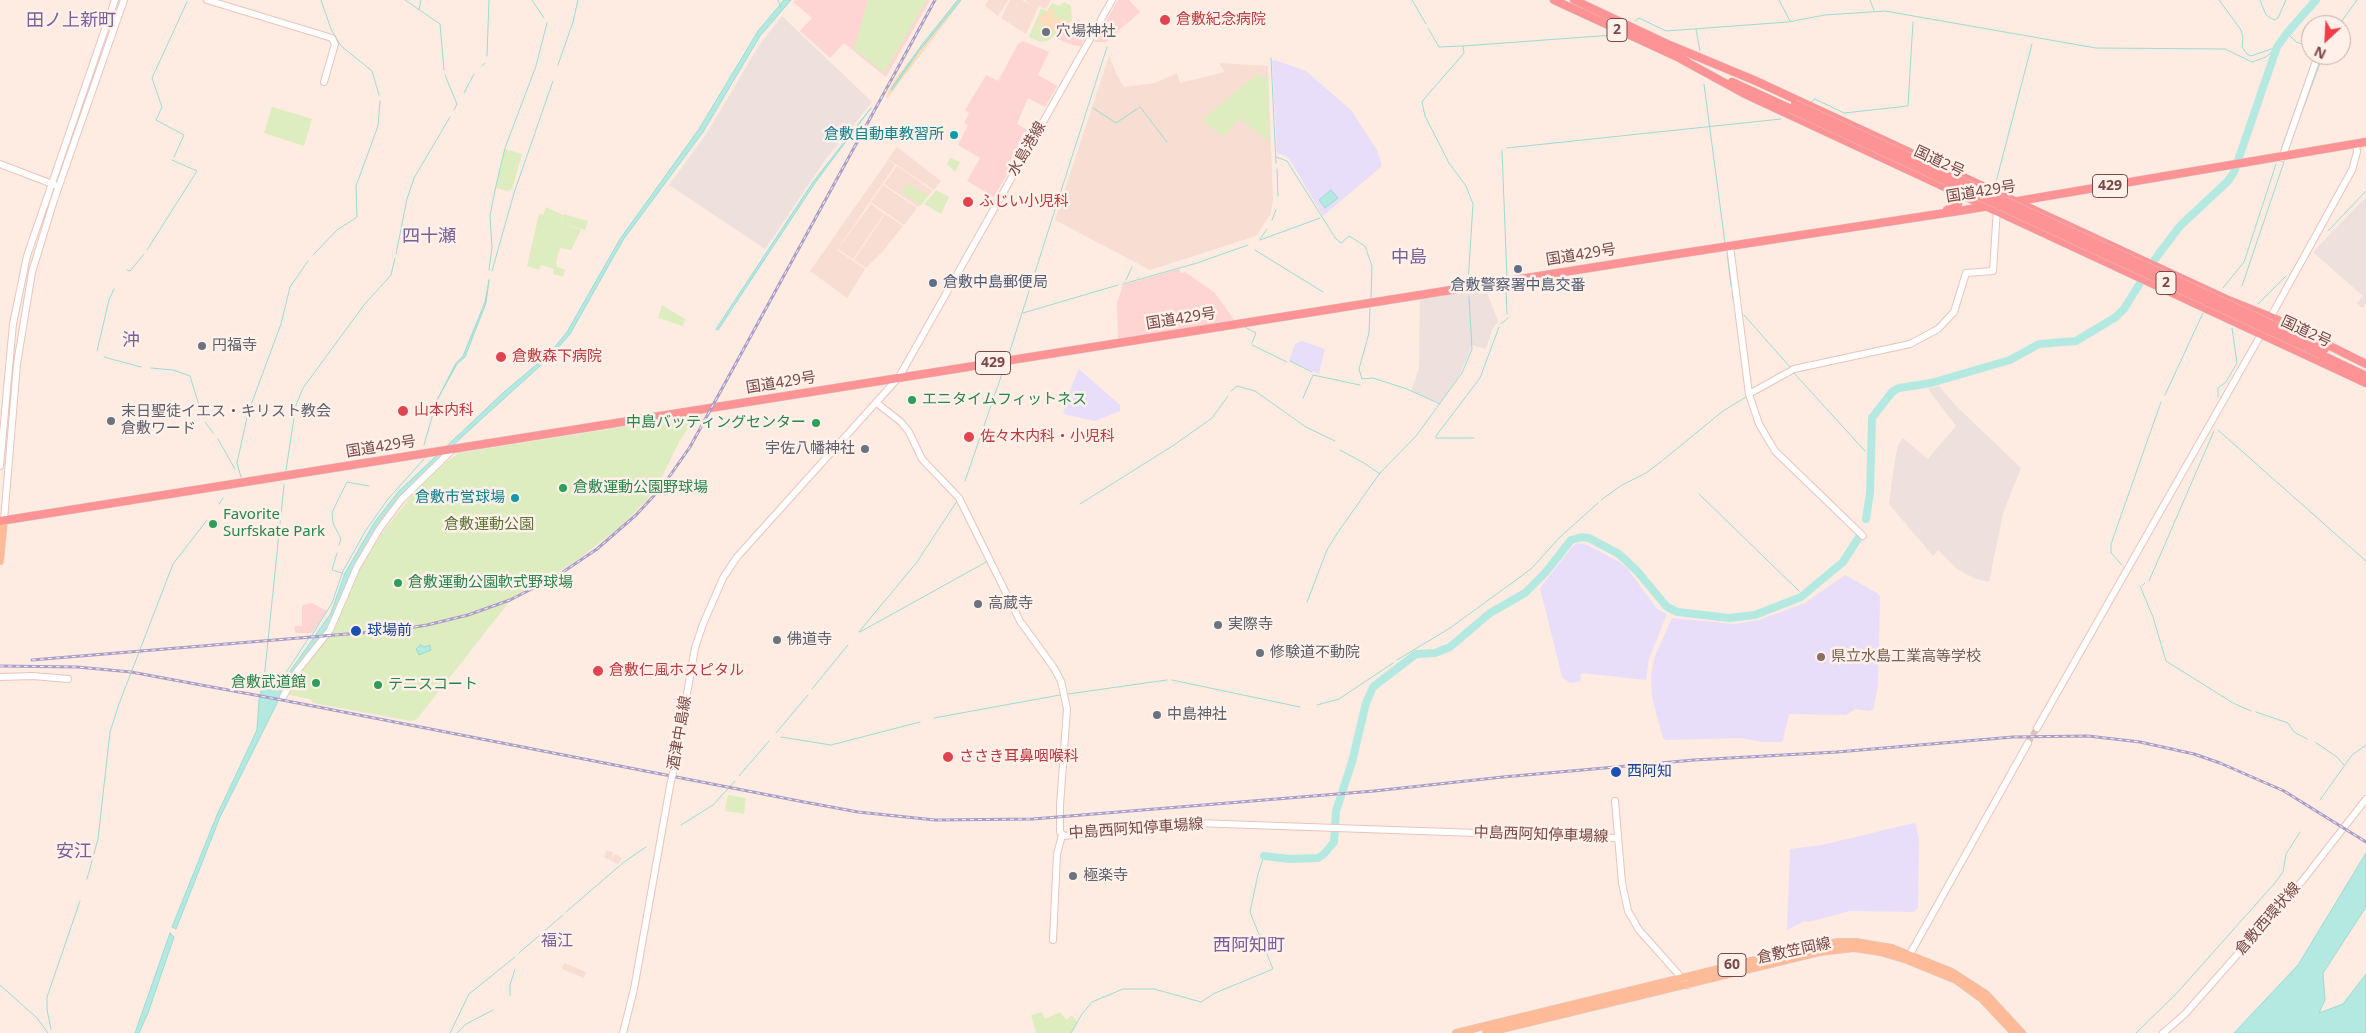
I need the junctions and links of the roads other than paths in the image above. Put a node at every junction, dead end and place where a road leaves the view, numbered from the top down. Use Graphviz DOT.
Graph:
graph roads {
  1 [pos="115,0"];
  2 [pos="124,0"];
  3 [pos="206,0"];
  4 [pos="1112,0"];
  5 [pos="1554,0"];
  6 [pos="1574,0"];
  7 [pos="1672,46"];
  8 [pos="1681,59"];
  9 [pos="2315,65"];
  10 [pos="324,82"];
  11 [pos="1792,106"];
  12 [pos="2366,142"];
  13 [pos="2356,144"];
  14 [pos="2282,158"];
  15 [pos="0,164"];
  16 [pos="51,184"];
  17 [pos="58,186"];
  18 [pos="1986,188"];
  19 [pos="1956,192"];
  20 [pos="2050,196"];
  21 [pos="2015,201"];
  22 [pos="1996,207"];
  23 [pos="2039,212"];
  24 [pos="1941,213"];
  25 [pos="1730,246"];
  26 [pos="2270,317"];
  27 [pos="2262,333"];
  28 [pos="2324,352"];
  29 [pos="2366,364"];
  30 [pos="2366,369"];
  31 [pos="2366,376"];
  32 [pos="900,378"];
  33 [pos="2366,383"];
  34 [pos="1749,394"];
  35 [pos="878,404"];
  36 [pos="453,449"];
  37 [pos="0,466"];
  38 [pos="2,520"];
  39 [pos="1863,536"];
  40 [pos="0,561"];
  41 [pos="0,677"];
  42 [pos="68,679"];
  43 [pos="283,697"];
  44 [pos="2038,728"];
  45 [pos="2028,743"];
  46 [pos="2366,799"];
  47 [pos="1615,800"];
  48 [pos="1062,835"];
  49 [pos="1617,838"];
  50 [pos="1053,940"];
  51 [pos="1910,954"];
  52 [pos="1681,978"];
  53 [pos="1688,984"];
  54 [pos="1995,1007"];
  55 [pos="623,1033"];
  56 [pos="1456,1033"];
  57 [pos="1486,1033"];
  58 [pos="2014,1033"];
  59 [pos="2022,1033"];
  60 [pos="2164,1033"];
  1 -- 16 [label="street"];
  2 -- 17 [label="street"];
  3 -- 10 [label="street"];
  4 -- 32 [label="street, 水島港線"];
  5 -- 8 [label="highway, 国道2号 / 2"];
  6 -- 7 [label="highway, 国道2号 / 2"];
  7 -- 11 [label="highway, 国道2号 / 2"];
  7 -- 18 [label="highway"];
  8 -- 11 [label="highway, 国道2号 / 2"];
  8 -- 19 [label="highway"];
  9 -- 14 [label="street"];
  11 -- 28 [label="highway, 国道2号 / 2, bridge"];
  12 -- 13 [label="highway, 国道429号 / 429"];
  13 -- 14 [label="highway, 国道429号 / 429"];
  13 -- 26 [label="street"];
  14 -- 20 [label="highway, 国道429号 / 429"];
  15 -- 16 [label="street"];
  16 -- 17 [label="street"];
  16 -- 37 [label="street"];
  17 -- 38 [label="street"];
  18 -- 21 [label="highway"];
  18 -- 22 [label="highway"];
  19 -- 22 [label="highway"];
  19 -- 24 [label="highway"];
  20 -- 21 [label="highway, 国道429号 / 429"];
  20 -- 23 [label="highway"];
  21 -- 22 [label="highway, 国道429号 / 429"];
  21 -- 23 [label="highway"];
  22 -- 24 [label="highway, 国道429号 / 429"];
  22 -- 27 [label="highway"];
  22 -- 34 [label="street"];
  23 -- 26 [label="highway"];
  24 -- 25 [label="highway, 国道429号 / 429"];
  25 -- 32 [label="highway, 国道429号 / 429"];
  25 -- 34 [label="street"];
  26 -- 27 [label="street"];
  26 -- 29 [label="highway"];
  27 -- 33 [label="highway"];
  27 -- 44 [label="street"];
  28 -- 30 [label="highway, 国道2号 / 2"];
  28 -- 31 [label="highway, 国道2号 / 2"];
  32 -- 35 [label="street"];
  32 -- 36 [label="highway, 国道429号 / 429"];
  34 -- 39 [label="street"];
  35 -- 48 [label="street, 中島西阿知停車場線"];
  35 -- 55 [label="street, 酒津中島線, bridge"];
  36 -- 38 [label="highway, 国道429号 / 429"];
  36 -- 43 [label="street"];
  38 -- 40 [label="main road"];
  41 -- 42 [label="street"];
  45 -- 51 [label="street"];
  46 -- 60 [label="street, 倉敷西環状線"];
  47 -- 49 [label="street"];
  48 -- 49 [label="street, 中島西阿知停車場線"];
  48 -- 50 [label="street"];
  49 -- 52 [label="street"];
  51 -- 52 [label="main road, 倉敷笠岡線 / 60"];
  51 -- 54 [label="main road, 倉敷笠岡線 / 60"];
  52 -- 53 [label="street"];
  52 -- 56 [label="main road, 倉敷笠岡線 / 60"];
  53 -- 54 [label="main road, 倉敷笠岡線 / 60"];
  53 -- 57 [label="main road, 倉敷笠岡線 / 60"];
  54 -- 58 [label="main road, 倉敷笠岡線 / 60"];
  54 -- 59 [label="main road, 倉敷笠岡線 / 60"];
}
